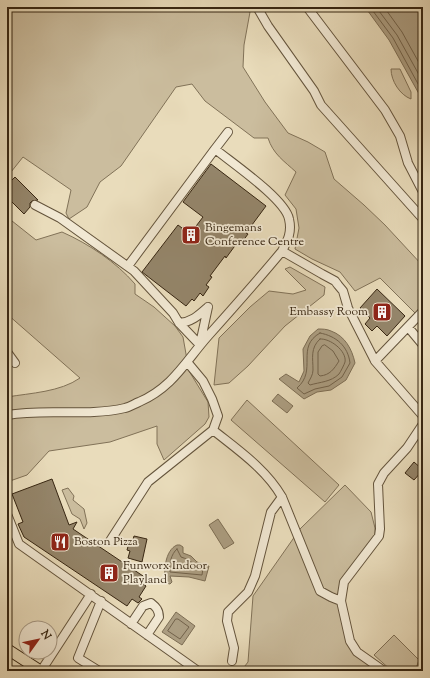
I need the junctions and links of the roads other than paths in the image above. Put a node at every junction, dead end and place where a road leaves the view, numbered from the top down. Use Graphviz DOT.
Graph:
graph roads {
  1 [pos="256,7"];
  2 [pos="308,7"];
  3 [pos="228,132"];
  4 [pos="214,149"];
  5 [pos="423,192"];
  6 [pos="35,205"];
  7 [pos="423,219"];
  8 [pos="282,252"];
  9 [pos="128,266"];
  10 [pos="423,311"];
  11 [pos="179,323"];
  12 [pos="408,327"];
  13 [pos="200,345"];
  14 [pos="423,345"];
  15 [pos="7,352"];
  16 [pos="375,362"];
  17 [pos="16,363"];
  18 [pos="188,363"];
  19 [pos="7,415"];
  20 [pos="423,416"];
  21 [pos="423,424"];
  22 [pos="213,430"];
  23 [pos="282,497"];
  24 [pos="7,514"];
  25 [pos="110,541"];
  26 [pos="91,594"];
  27 [pos="101,601"];
  28 [pos="341,601"];
  29 [pos="131,624"];
  30 [pos="147,635"];
  31 [pos="7,649"];
  32 [pos="232,661"];
  33 [pos="423,667"];
  34 [pos="41,671"];
  35 [pos="98,671"];
  36 [pos="198,671"];
  37 [pos="384,671"];
  38 [pos="421,671"];
  1 -- 7 [label="lane"];
  2 -- 5 [label="lane"];
  3 -- 4 [label="lane"];
  4 -- 8 [label="lane"];
  4 -- 9 [label="lane"];
  6 -- 9 [label="lane"];
  8 -- 13 [label="lane"];
  8 -- 16 [label="lane"];
  9 -- 11 [label="lane"];
  10 -- 12 [label="lane"];
  11 -- 13 [label="lane"];
  11 -- 13 [label="lane"];
  12 -- 14 [label="lane"];
  12 -- 16 [label="lane"];
  13 -- 18 [label="lane"];
  15 -- 17 [label="lane"];
  16 -- 20 [label="lane"];
  18 -- 19 [label="lane"];
  18 -- 22 [label="lane"];
  21 -- 28 [label="lane"];
  22 -- 23 [label="lane"];
  22 -- 25 [label="lane"];
  23 -- 28 [label="lane"];
  23 -- 32 [label="lane"];
  24 -- 26 [label="lane"];
  26 -- 27 [label="lane"];
  26 -- 34 [label="lane"];
  27 -- 29 [label="lane"];
  27 -- 35 [label="lane"];
  28 -- 37 [label="lane"];
  29 -- 30 [label="lane"];
  29 -- 30 [label="lane"];
  30 -- 36 [label="lane"];
  31 -- 34 [label="main road"];
  33 -- 38 [label="lane"];
}
